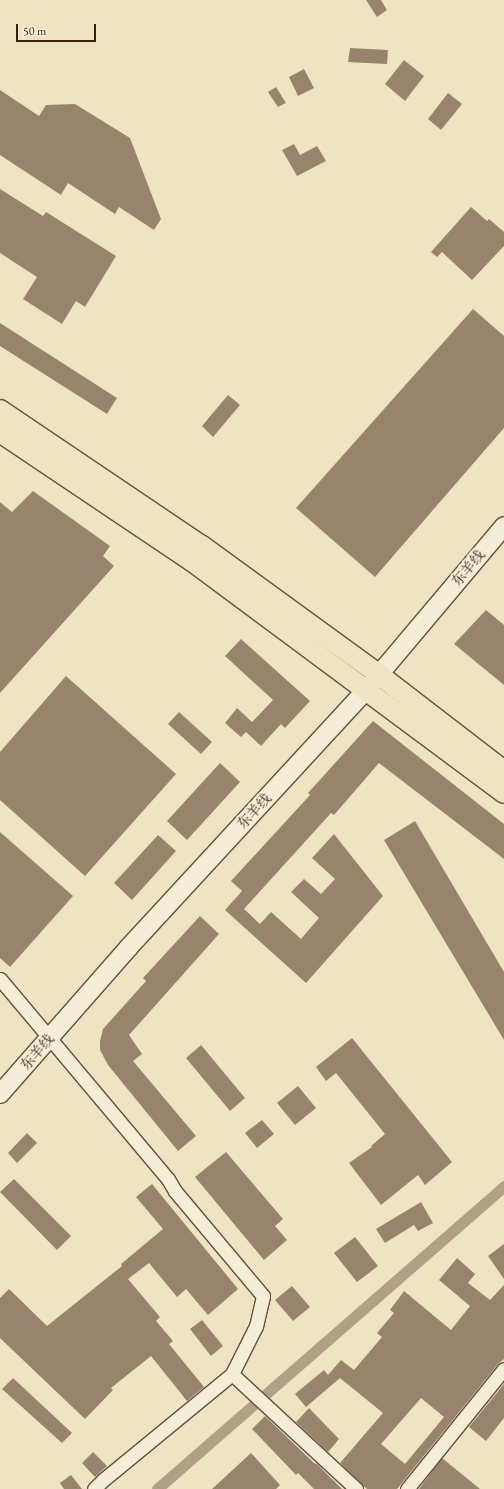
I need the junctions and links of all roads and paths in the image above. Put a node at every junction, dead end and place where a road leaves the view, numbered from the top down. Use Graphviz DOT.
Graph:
graph roads {
  1 [pos="0,410"];
  2 [pos="0,432"];
  3 [pos="504,526"];
  4 [pos="378,674"];
  5 [pos="366,690"];
  6 [pos="504,771"];
  7 [pos="504,793"];
  8 [pos="0,979"];
  9 [pos="50,1037"];
  10 [pos="0,1094"];
  11 [pos="504,1369"];
  12 [pos="232,1374"];
  13 [pos="94,1489"];
  14 [pos="356,1489"];
  15 [pos="407,1489"];
  1 -- 4 [label="main road"];
  2 -- 5 [label="main road"];
  3 -- 4 [label="main road, 东羊线"];
  4 -- 5 [label="main road, 东羊线"];
  4 -- 6 [label="main road"];
  5 -- 7 [label="main road"];
  5 -- 9 [label="main road, 东羊线"];
  8 -- 9 [label="street"];
  9 -- 10 [label="main road, 东羊线"];
  9 -- 12 [label="street"];
  11 -- 15 [label="street"];
  12 -- 13 [label="street"];
  12 -- 14 [label="street"];
}
